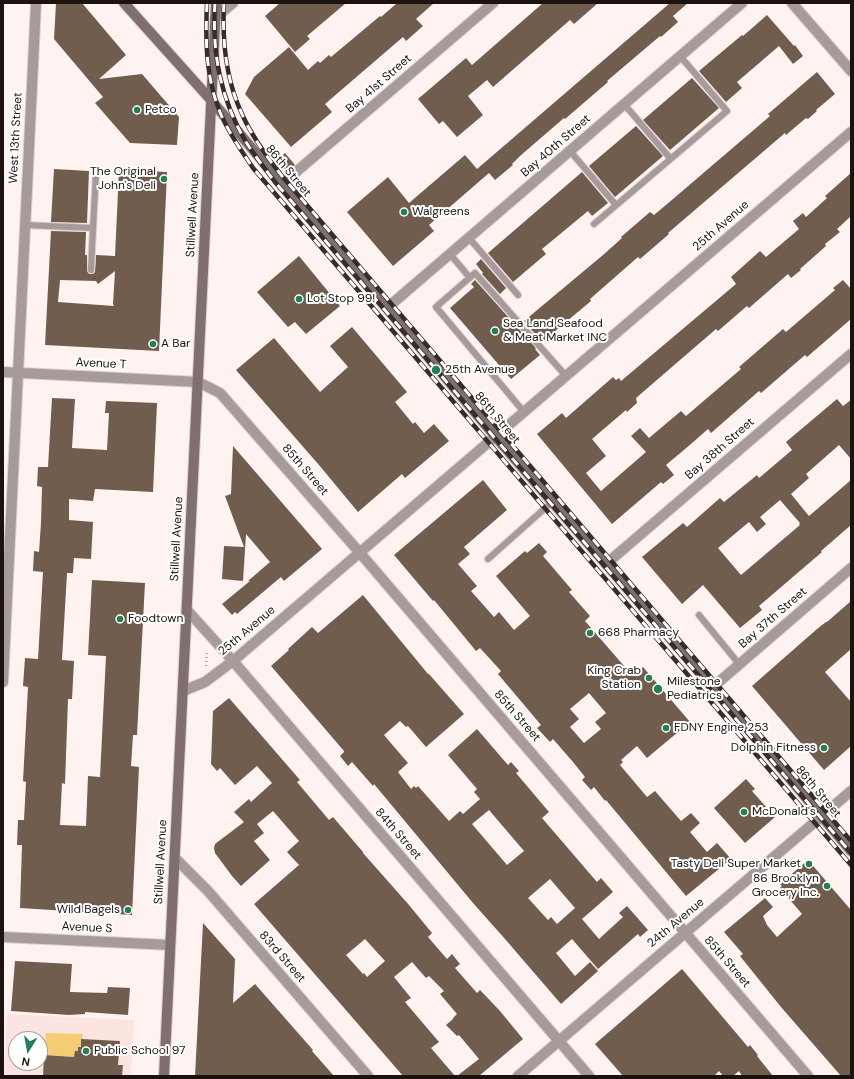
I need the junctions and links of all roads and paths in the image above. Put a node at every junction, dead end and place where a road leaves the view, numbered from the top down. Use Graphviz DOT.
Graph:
graph roads {
  1 [pos="36,3"];
  2 [pos="124,3"];
  3 [pos="216,3"];
  4 [pos="233,3"];
  5 [pos="492,3"];
  6 [pos="742,3"];
  7 [pos="792,3"];
  8 [pos="215,18"];
  9 [pos="680,56"];
  10 [pos="851,71"];
  11 [pos="211,100"];
  12 [pos="624,104"];
  13 [pos="851,132"];
  14 [pos="570,151"];
  15 [pos="670,158"];
  16 [pos="96,173"];
  17 [pos="282,184"];
  18 [pos="616,205"];
  19 [pos="594,224"];
  20 [pos="25,225"];
  21 [pos="93,228"];
  22 [pos="469,238"];
  23 [pos="450,254"];
  24 [pos="91,270"];
  25 [pos="470,278"];
  26 [pos="518,295"];
  27 [pos="387,308"];
  28 [pos="851,354"];
  29 [pos="3,372"];
  30 [pos="18,373"];
  31 [pos="566,376"];
  32 [pos="198,382"];
  33 [pos="524,412"];
  34 [pos="495,436"];
  35 [pos="552,502"];
  36 [pos="360,552"];
  37 [pos="488,559"];
  38 [pos="606,564"];
  39 [pos="851,568"];
  40 [pos="187,610"];
  41 [pos="699,615"];
  42 [pos="207,650"];
  43 [pos="233,661"];
  44 [pos="205,663"];
  45 [pos="739,664"];
  46 [pos="3,682"];
  47 [pos="713,687"];
  48 [pos="183,691"];
  49 [pos="851,791"];
  50 [pos="821,816"];
  51 [pos="851,851"];
  52 [pos="175,858"];
  53 [pos="685,933"];
  54 [pos="3,937"];
  55 [pos="170,945"];
  56 [pos="558,1041"];
  57 [pos="164,1076"];
  58 [pos="368,1076"];
  59 [pos="518,1076"];
  60 [pos="588,1076"];
  61 [pos="808,1076"];
  1 -- 20 [label="street, West 13th Street"];
  2 -- 11 [label="main road, 86th Street"];
  3 -- 8 [label="main road, Stillwell Avenue"];
  4 -- 8 [label="street"];
  5 -- 17 [label="street, Bay 41st Street"];
  6 -- 9 [label="street, Bay 40th Street"];
  7 -- 10 [label="street"];
  8 -- 11 [label="main road, Stillwell Avenue"];
  9 -- 12 [label="street, Bay 40th Street"];
  9 -- 15 [label="lane"];
  11 -- 17 [label="main road, 86th Street"];
  11 -- 32 [label="main road, Stillwell Avenue"];
  12 -- 14 [label="street, Bay 40th Street"];
  12 -- 15 [label="lane"];
  13 -- 31 [label="street, 25th Avenue"];
  14 -- 18 [label="lane"];
  14 -- 22 [label="street, Bay 40th Street"];
  15 -- 18 [label="lane"];
  16 -- 21 [label="lane"];
  17 -- 27 [label="main road, 86th Street"];
  18 -- 19 [label="lane"];
  20 -- 21 [label="lane"];
  20 -- 30 [label="street, West 13th Street"];
  21 -- 24 [label="lane"];
  22 -- 23 [label="street, Bay 40th Street"];
  22 -- 26 [label="lane"];
  23 -- 25 [label="lane"];
  23 -- 27 [label="street, Bay 40th Street"];
  25 -- 31 [label="lane"];
  25 -- 33 [label="lane"];
  27 -- 34 [label="main road, 86th Street"];
  28 -- 38 [label="street, Bay 38th Street"];
  29 -- 30 [label="street, Avenue T"];
  30 -- 32 [label="street, Avenue T"];
  30 -- 46 [label="street, West 13th Street"];
  31 -- 33 [label="street, 25th Avenue"];
  32 -- 36 [label="street, 85th Street"];
  32 -- 40 [label="main road, Stillwell Avenue"];
  33 -- 34 [label="street, 25th Avenue"];
  34 -- 35 [label="main road, 86th Street"];
  34 -- 36 [label="street, 25th Avenue"];
  35 -- 37 [label="lane"];
  35 -- 38 [label="main road, 86th Street"];
  36 -- 43 [label="street, 25th Avenue"];
  36 -- 53 [label="street, 85th Street"];
  38 -- 47 [label="main road, 86th Street"];
  39 -- 45 [label="street, Bay 37th Street"];
  40 -- 43 [label="street, 84th Street"];
  40 -- 48 [label="main road, Stillwell Avenue"];
  41 -- 45 [label="lane"];
  42 -- 44 [label="path"];
  43 -- 48 [label="street, 25th Avenue"];
  43 -- 56 [label="street, 84th Street"];
  45 -- 47 [label="street, Bay 37th Street"];
  47 -- 50 [label="main road, 86th Street"];
  48 -- 52 [label="main road, Stillwell Avenue"];
  49 -- 50 [label="street, 24th Avenue"];
  50 -- 51 [label="main road, 86th Street"];
  50 -- 53 [label="street, 24th Avenue"];
  52 -- 55 [label="main road, Stillwell Avenue"];
  52 -- 58 [label="street, 83rd Street"];
  53 -- 56 [label="street, 24th Avenue"];
  53 -- 61 [label="street, 85th Street"];
  54 -- 55 [label="street, Avenue S"];
  55 -- 57 [label="main road, Stillwell Avenue"];
  56 -- 59 [label="street, 24th Avenue"];
  56 -- 60 [label="street, 84th Street"];
}
